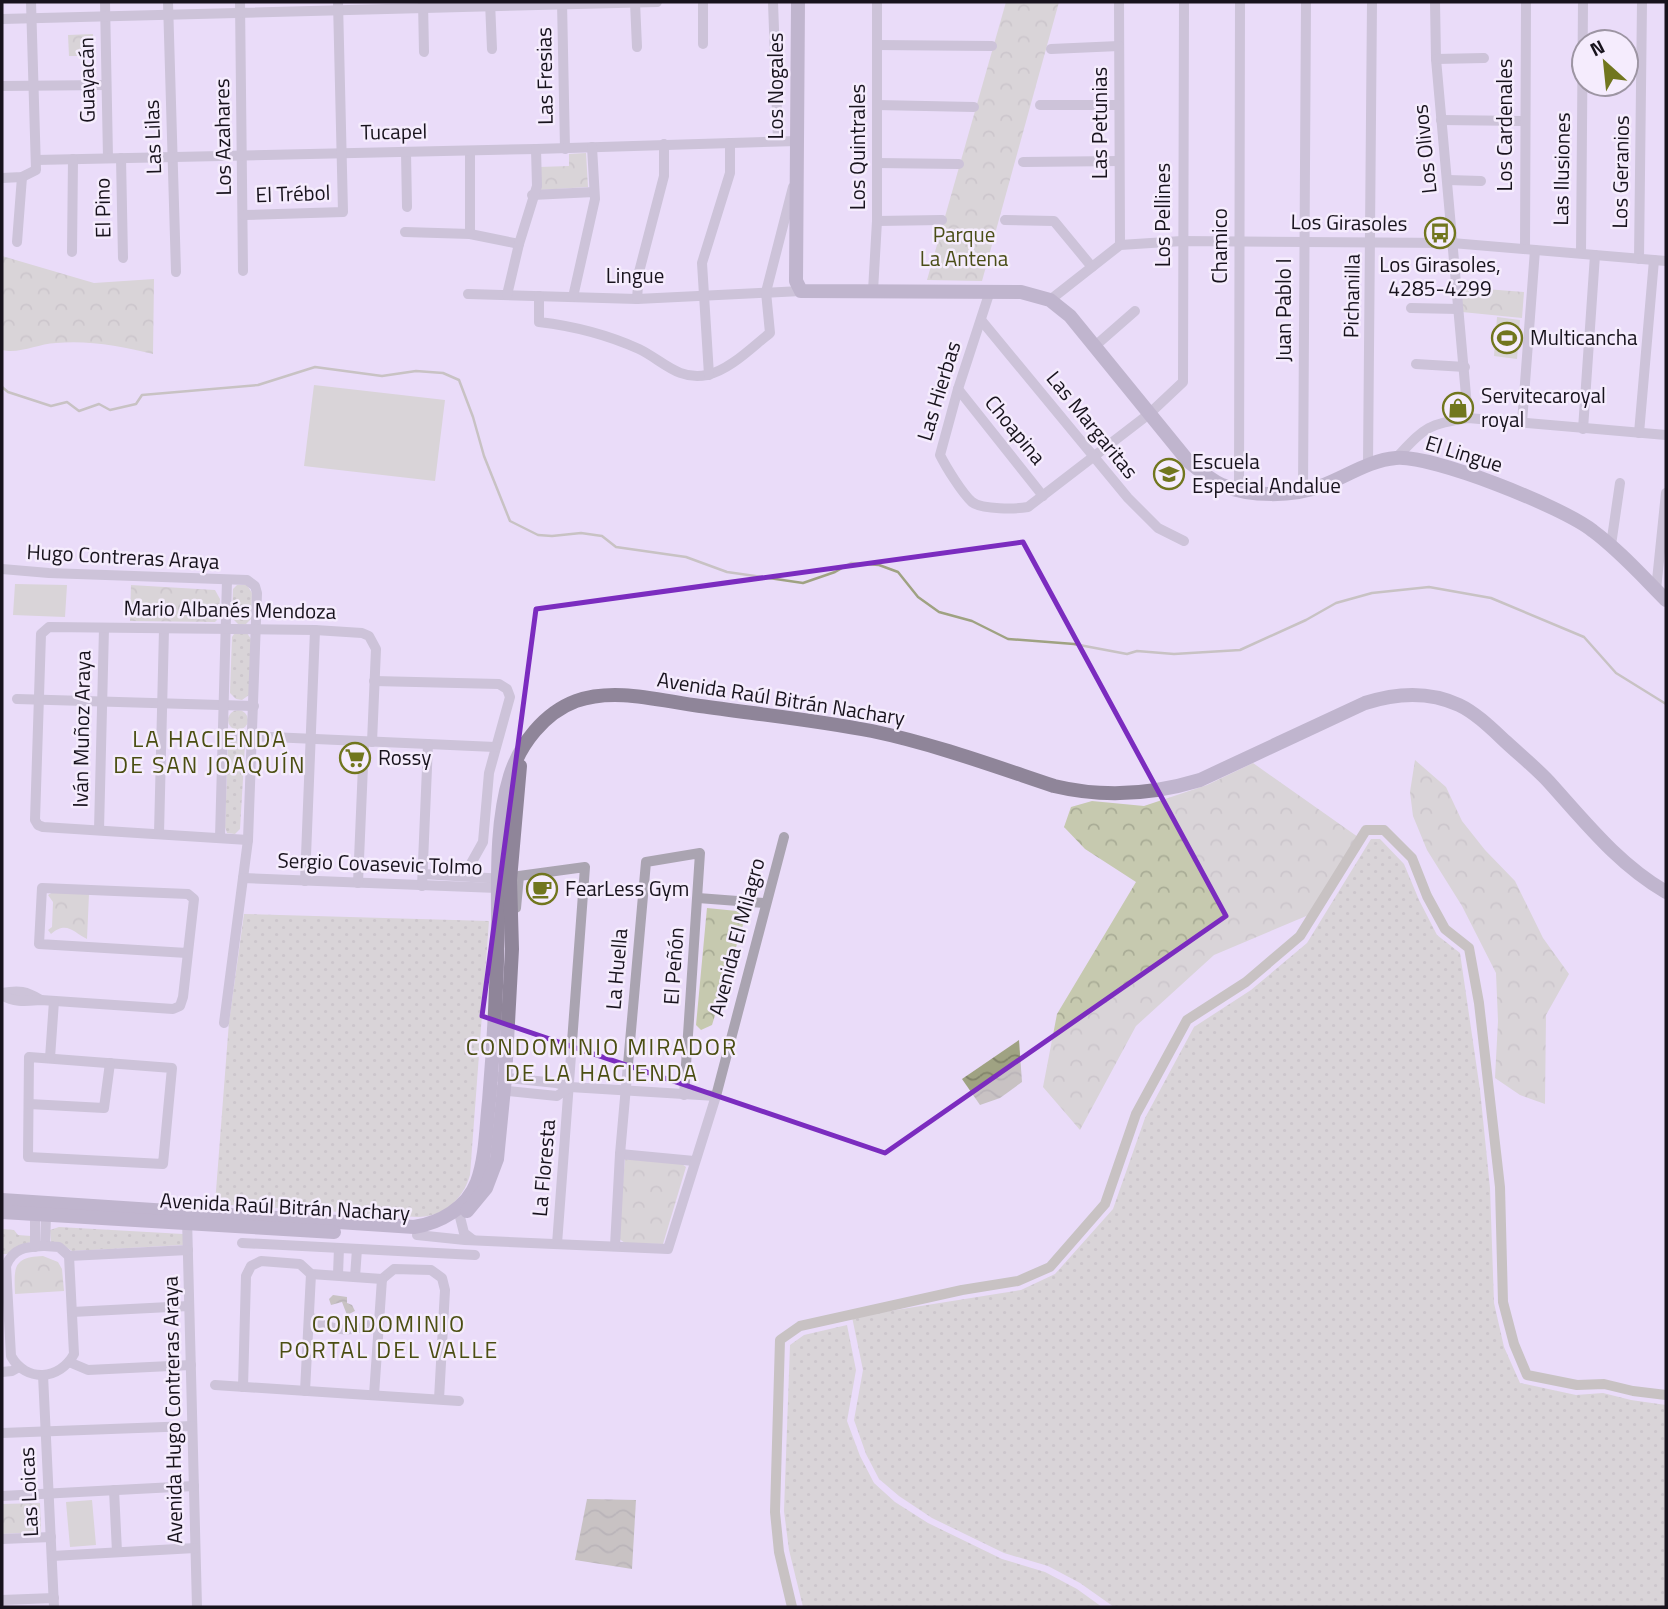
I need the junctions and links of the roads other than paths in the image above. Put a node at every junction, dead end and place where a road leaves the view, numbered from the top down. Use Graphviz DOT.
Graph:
graph roads {
  1 [pos="31,2"];
  2 [pos="105,2"];
  3 [pos="168,2"];
  4 [pos="635,2"];
  5 [pos="657,2"];
  6 [pos="703,2"];
  7 [pos="773,2"];
  8 [pos="798,2"];
  9 [pos="877,2"];
  10 [pos="1119,2"];
  11 [pos="1184,2"];
  12 [pos="1240,2"];
  13 [pos="1306,2"];
  14 [pos="1372,2"];
  15 [pos="1435,2"];
  16 [pos="1526,2"];
  17 [pos="1583,2"];
  18 [pos="1642,2"];
  19 [pos="562,3"];
  20 [pos="490,4"];
  21 [pos="423,5"];
  22 [pos="338,6"];
  23 [pos="240,7"];
  24 [pos="168,14"];
  25 [pos="105,16"];
  26 [pos="32,18"];
  27 [pos="2,19"];
  28 [pos="703,44"];
  29 [pos="877,45"];
  30 [pos="992,46"];
  31 [pos="1119,46"];
  32 [pos="637,47"];
  33 [pos="492,49"];
  34 [pos="1051,49"];
  35 [pos="424,52"];
  36 [pos="1483,58"];
  37 [pos="1436,59"];
  38 [pos="106,85"];
  39 [pos="2,86"];
  40 [pos="34,86"];
  41 [pos="877,105"];
  42 [pos="1040,105"];
  43 [pos="1119,105"];
  44 [pos="974,107"];
  45 [pos="1441,120"];
  46 [pos="1524,121"];
  47 [pos="778,141"];
  48 [pos="797,141"];
  49 [pos="730,143"];
  50 [pos="664,144"];
  51 [pos="592,147"];
  52 [pos="536,149"];
  53 [pos="565,149"];
  54 [pos="470,151"];
  55 [pos="341,152"];
  56 [pos="405,152"];
  57 [pos="243,155"];
  58 [pos="173,157"];
  59 [pos="108,158"];
  60 [pos="121,158"];
  61 [pos="73,159"];
  62 [pos="36,160"];
  63 [pos="1119,161"];
  64 [pos="1023,162"];
  65 [pos="877,163"];
  66 [pos="959,164"];
  67 [pos="797,171"];
  68 [pos="2,177"];
  69 [pos="22,177"];
  70 [pos="1448,180"];
  71 [pos="1481,181"];
  72 [pos="594,192"];
  73 [pos="532,195"];
  74 [pos="407,207"];
  75 [pos="244,215"];
  76 [pos="942,220"];
  77 [pos="1005,220"];
  78 [pos="877,221"];
  79 [pos="405,232"];
  80 [pos="470,234"];
  81 [pos="1182,241"];
  82 [pos="1240,241"];
  83 [pos="17,242"];
  84 [pos="1303,242"];
  85 [pos="1372,243"];
  86 [pos="1452,243"];
  87 [pos="519,244"];
  88 [pos="1120,245"];
  89 [pos="1530,249"];
  90 [pos="72,252"];
  91 [pos="1581,253"];
  92 [pos="1595,255"];
  93 [pos="123,258"];
  94 [pos="1639,259"];
  95 [pos="1654,260"];
  96 [pos="1666,261"];
  97 [pos="1092,267"];
  98 [pos="243,271"];
  99 [pos="176,272"];
  100 [pos="800,288"];
  101 [pos="873,291"];
  102 [pos="990,291"];
  103 [pos="766,292"];
  104 [pos="468,294"];
  105 [pos="508,295"];
  106 [pos="705,295"];
  107 [pos="539,296"];
  108 [pos="573,297"];
  109 [pos="637,299"];
  110 [pos="1050,300"];
  111 [pos="1411,308"];
  112 [pos="1458,309"];
  113 [pos="1135,311"];
  114 [pos="982,320"];
  115 [pos="1095,346"];
  116 [pos="1416,364"];
  117 [pos="1465,367"];
  118 [pos="709,375"];
  119 [pos="958,389"];
  120 [pos="1149,414"];
  121 [pos="1468,418"];
  122 [pos="1522,423"];
  123 [pos="1583,429"];
  124 [pos="1639,433"];
  125 [pos="1666,435"];
  126 [pos="1094,456"];
  127 [pos="1395,458"];
  128 [pos="1368,465"];
  129 [pos="1620,484"];
  130 [pos="1239,491"];
  131 [pos="1303,492"];
  132 [pos="1665,493"];
  133 [pos="1043,496"];
  134 [pos="1184,541"];
  135 [pos="1611,545"];
  136 [pos="7,569"];
  137 [pos="228,580"];
  138 [pos="1661,595"];
  139 [pos="104,628"];
  140 [pos="164,629"];
  141 [pos="226,629"];
  142 [pos="256,630"];
  143 [pos="315,630"];
  144 [pos="374,681"];
  145 [pos="17,699"];
  146 [pos="39,699"];
  147 [pos="102,702"];
  148 [pos="162,704"];
  149 [pos="224,705"];
  150 [pos="254,706"];
  151 [pos="223,735"];
  152 [pos="253,738"];
  153 [pos="310,740"];
  154 [pos="368,742"];
  155 [pos="428,744"];
  156 [pos="495,747"];
  157 [pos="99,830"];
  158 [pos="159,834"];
  159 [pos="784,837"];
  160 [pos="220,838"];
  161 [pos="248,840"];
  162 [pos="646,862"];
  163 [pos="464,876"];
  164 [pos="243,877"];
  165 [pos="423,880"];
  166 [pos="506,880"];
  167 [pos="304,881"];
  168 [pos="358,883"];
  169 [pos="1666,892"];
  170 [pos="698,898"];
  171 [pos="765,903"];
  172 [pos="187,953"];
  173 [pos="2,994"];
  174 [pos="54,1001"];
  175 [pos="224,1023"];
  176 [pos="50,1058"];
  177 [pos="110,1063"];
  178 [pos="497,1083"];
  179 [pos="570,1087"];
  180 [pos="625,1091"];
  181 [pos="684,1095"];
  182 [pos="716,1096"];
  183 [pos="29,1104"];
  184 [pos="620,1154"];
  185 [pos="694,1161"];
  186 [pos="2,1200"];
  187 [pos="38,1210"];
  188 [pos="2,1212"];
  189 [pos="460,1217"];
  190 [pos="187,1218"];
  191 [pos="263,1222"];
  192 [pos="246,1227"];
  193 [pos="417,1235"];
  194 [pos="473,1240"];
  195 [pos="242,1243"];
  196 [pos="266,1244"];
  197 [pos="557,1244"];
  198 [pos="40,1246"];
  199 [pos="615,1246"];
  200 [pos="339,1248"];
  201 [pos="357,1249"];
  202 [pos="188,1250"];
  203 [pos="475,1255"];
  204 [pos="69,1256"];
  205 [pos="6,1257"];
  206 [pos="311,1273"];
  207 [pos="338,1275"];
  208 [pos="355,1277"];
  209 [pos="382,1279"];
  210 [pos="189,1306"];
  211 [pos="72,1312"];
  212 [pos="5,1316"];
  213 [pos="309,1316"];
  214 [pos="378,1321"];
  215 [pos="69,1362"];
  216 [pos="191,1365"];
  217 [pos="19,1367"];
  218 [pos="2,1372"];
  219 [pos="43,1376"];
  220 [pos="215,1385"];
  221 [pos="243,1387"];
  222 [pos="305,1391"];
  223 [pos="374,1395"];
  224 [pos="439,1399"];
  225 [pos="459,1401"];
  226 [pos="192,1426"];
  227 [pos="46,1431"];
  228 [pos="2,1433"];
  229 [pos="194,1486"];
  230 [pos="114,1490"];
  231 [pos="49,1493"];
  232 [pos="2,1496"];
  233 [pos="51,1537"];
  234 [pos="2,1539"];
  235 [pos="195,1548"];
  236 [pos="117,1552"];
  237 [pos="52,1556"];
  238 [pos="2,1600"];
  239 [pos="54,1602"];
  240 [pos="197,1607"];
  1 -- 26 [label="street"];
  2 -- 25 [label="street, Guayacán"];
  3 -- 24 [label="street, Las Lilas"];
  4 -- 5 [label="street"];
  4 -- 19 [label="street"];
  4 -- 32 [label="street"];
  6 -- 28 [label="street"];
  7 -- 47 [label="street"];
  8 -- 48 [label="main road, Los Nogales"];
  9 -- 29 [label="street, Los Quintrales"];
  10 -- 31 [label="street, Las Petunias"];
  11 -- 81 [label="street, Los Pellines"];
  12 -- 82 [label="street, Chamico"];
  13 -- 84 [label="street, Juan Pablo I"];
  14 -- 85 [label="street, Pichanilla"];
  15 -- 37 [label="street, Los Olivos"];
  16 -- 46 [label="street, Los Cardenales"];
  17 -- 91 [label="street, Las Ilusiones"];
  18 -- 94 [label="street, Los Geranios"];
  19 -- 20 [label="street"];
  19 -- 53 [label="street, Las Fresias"];
  20 -- 21 [label="street"];
  20 -- 33 [label="street"];
  21 -- 22 [label="street"];
  21 -- 35 [label="street"];
  22 -- 23 [label="street"];
  22 -- 55 [label="street"];
  23 -- 24 [label="street"];
  23 -- 57 [label="street, Los Azahares"];
  24 -- 25 [label="street"];
  24 -- 58 [label="street, Las Lilas"];
  25 -- 26 [label="street"];
  25 -- 38 [label="street, Guayacán"];
  26 -- 27 [label="street"];
  26 -- 40 [label="street"];
  29 -- 30 [label="street"];
  29 -- 41 [label="street, Los Quintrales"];
  31 -- 34 [label="street"];
  31 -- 43 [label="street, Las Petunias"];
  36 -- 37 [label="street"];
  37 -- 45 [label="street, Los Olivos"];
  38 -- 40 [label="street"];
  38 -- 59 [label="street, Guayacán"];
  39 -- 40 [label="street"];
  40 -- 62 [label="street"];
  41 -- 44 [label="street"];
  41 -- 65 [label="street, Los Quintrales"];
  42 -- 43 [label="street"];
  43 -- 63 [label="street, Las Petunias"];
  45 -- 46 [label="street"];
  45 -- 70 [label="street, Los Olivos"];
  46 -- 89 [label="street, Los Cardenales"];
  47 -- 48 [label="street, Tucapel"];
  47 -- 49 [label="street, Tucapel"];
  48 -- 67 [label="main road, Los Nogales"];
  49 -- 50 [label="street, Tucapel"];
  49 -- 106 [label="street"];
  50 -- 51 [label="street, Tucapel"];
  50 -- 109 [label="street"];
  51 -- 53 [label="street, Tucapel"];
  51 -- 72 [label="street"];
  52 -- 53 [label="street, Tucapel"];
  52 -- 54 [label="street, Tucapel"];
  52 -- 73 [label="street"];
  54 -- 56 [label="street, Tucapel"];
  54 -- 80 [label="street"];
  55 -- 56 [label="street, Tucapel"];
  55 -- 57 [label="street, Tucapel"];
  55 -- 75 [label="street, El Trébol"];
  56 -- 74 [label="street"];
  57 -- 58 [label="street, Tucapel"];
  57 -- 75 [label="street, Los Azahares"];
  58 -- 60 [label="street, Tucapel"];
  58 -- 99 [label="street, Las Lilas"];
  59 -- 60 [label="street, Tucapel"];
  59 -- 61 [label="street, Tucapel"];
  60 -- 93 [label="street, El Pino"];
  61 -- 62 [label="street, Tucapel"];
  61 -- 90 [label="street"];
  62 -- 69 [label="street"];
  63 -- 64 [label="street"];
  63 -- 88 [label="street, Las Petunias"];
  65 -- 66 [label="street"];
  65 -- 78 [label="street, Los Quintrales"];
  67 -- 100 [label="main road, Los Nogales"];
  67 -- 103 [label="street, Los Nogales"];
  68 -- 69 [label="street"];
  69 -- 83 [label="street"];
  70 -- 71 [label="street"];
  70 -- 86 [label="street, Los Olivos"];
  72 -- 73 [label="street"];
  72 -- 108 [label="street"];
  73 -- 87 [label="street"];
  75 -- 98 [label="street, Los Azahares"];
  76 -- 78 [label="street"];
  77 -- 97 [label="street"];
  78 -- 101 [label="street, Los Quintrales"];
  79 -- 80 [label="street"];
  80 -- 87 [label="street"];
  81 -- 82 [label="street, Los Girasoles"];
  81 -- 88 [label="street, Los Girasoles"];
  81 -- 120 [label="street, Los Pellines"];
  82 -- 84 [label="street, Los Girasoles"];
  82 -- 130 [label="street, Chamico"];
  84 -- 85 [label="street, Los Girasoles"];
  84 -- 131 [label="street, Juan Pablo I"];
  85 -- 86 [label="street, Los Girasoles"];
  85 -- 128 [label="street, Pichanilla"];
  86 -- 89 [label="street, Los Girasoles"];
  86 -- 112 [label="street, Los Olivos"];
  87 -- 105 [label="street"];
  88 -- 97 [label="street"];
  89 -- 91 [label="street, Los Girasoles"];
  89 -- 122 [label="street, Los Cardenales"];
  91 -- 92 [label="street, Los Girasoles"];
  92 -- 94 [label="street, Los Girasoles"];
  92 -- 123 [label="street"];
  94 -- 95 [label="street, Los Girasoles"];
  95 -- 96 [label="street, Los Girasoles"];
  95 -- 124 [label="street"];
  97 -- 110 [label="street"];
  100 -- 101 [label="main road, Lingue"];
  100 -- 103 [label="street, Lingue"];
  101 -- 102 [label="main road, Lingue"];
  102 -- 110 [label="main road, Lingue"];
  102 -- 114 [label="street, Las Hierbas"];
  103 -- 106 [label="street, Lingue"];
  103 -- 118 [label="street, Los Nogales"];
  104 -- 105 [label="street, Lingue"];
  105 -- 107 [label="street, Lingue"];
  106 -- 109 [label="street, Lingue"];
  106 -- 118 [label="street"];
  107 -- 108 [label="street, Lingue"];
  107 -- 118 [label="street"];
  108 -- 109 [label="street, Lingue"];
  110 -- 115 [label="main road, El Lingue"];
  111 -- 112 [label="street"];
  112 -- 117 [label="street, Los Olivos"];
  113 -- 115 [label="street"];
  114 -- 119 [label="street, Las Hierbas"];
  114 -- 126 [label="street, Las Margaritas"];
  115 -- 120 [label="main road, El Lingue"];
  116 -- 117 [label="street"];
  117 -- 121 [label="street, Los Olivos"];
  119 -- 133 [label="street, Choapina"];
  119 -- 133 [label="street, Las Hierbas"];
  120 -- 126 [label="street, Los Pellines"];
  120 -- 130 [label="main road, El Lingue"];
  121 -- 122 [label="street"];
  121 -- 127 [label="street"];
  122 -- 123 [label="street"];
  123 -- 124 [label="street"];
  124 -- 125 [label="street"];
  126 -- 133 [label="street, Los Pellines"];
  126 -- 134 [label="street, Las Margaritas"];
  127 -- 128 [label="main road, El Lingue"];
  127 -- 135 [label="main road, El Lingue"];
  128 -- 131 [label="main road, El Lingue"];
  129 -- 135 [label="street"];
  130 -- 131 [label="main road, El Lingue"];
  132 -- 138 [label="street"];
  135 -- 138 [label="main road, El Lingue"];
  136 -- 137 [label="street, Hugo Contreras Araya"];
  137 -- 141 [label="street, Hugo Contreras Araya"];
  137 -- 142 [label="street"];
  139 -- 140 [label="street, Mario Albanés Mendoza"];
  139 -- 146 [label="street, Mario Albanés Mendoza"];
  139 -- 147 [label="street, Iván Muñoz Araya"];
  140 -- 141 [label="street, Mario Albanés Mendoza"];
  140 -- 148 [label="street"];
  141 -- 142 [label="street, Mario Albanés Mendoza"];
  141 -- 149 [label="street, Hugo Contreras Araya"];
  142 -- 143 [label="street, Mario Albanés Mendoza"];
  142 -- 150 [label="street"];
  143 -- 144 [label="street, Mario Albanés Mendoza"];
  143 -- 153 [label="street"];
  144 -- 154 [label="street, Mario Albanés Mendoza"];
  144 -- 156 [label="street"];
  145 -- 146 [label="street"];
  146 -- 147 [label="street"];
  146 -- 157 [label="street, Sergio Covasevic Tolmo"];
  147 -- 148 [label="street"];
  147 -- 157 [label="street, Iván Muñoz Araya"];
  148 -- 149 [label="street"];
  148 -- 158 [label="street"];
  149 -- 150 [label="street"];
  149 -- 151 [label="street, Hugo Contreras Araya"];
  150 -- 152 [label="street"];
  151 -- 152 [label="street"];
  151 -- 160 [label="street, Hugo Contreras Araya"];
  152 -- 153 [label="street"];
  152 -- 161 [label="street"];
  153 -- 154 [label="street"];
  153 -- 167 [label="street"];
  154 -- 155 [label="street"];
  154 -- 168 [label="street, Mario Albanés Mendoza"];
  155 -- 156 [label="street"];
  155 -- 165 [label="street"];
  156 -- 163 [label="street"];
  157 -- 158 [label="street, Sergio Covasevic Tolmo"];
  158 -- 160 [label="street, Sergio Covasevic Tolmo"];
  159 -- 171 [label="street, Avenida El Milagro"];
  160 -- 161 [label="street, Sergio Covasevic Tolmo"];
  161 -- 164 [label="street"];
  162 -- 170 [label="street, El Peñón"];
  162 -- 180 [label="street, La Huella"];
  163 -- 165 [label="street, Sergio Covasevic Tolmo"];
  163 -- 166 [label="street, Sergio Covasevic Tolmo"];
  164 -- 167 [label="street, Sergio Covasevic Tolmo"];
  164 -- 175 [label="street"];
  165 -- 166 [label="street, Sergio Covasevic Tolmo"];
  165 -- 168 [label="street, Sergio Covasevic Tolmo"];
  166 -- 169 [label="main road, Avenida Raúl Bitrán Nachary"];
  166 -- 178 [label="main road, Avenida Raúl Bitrán Nachary"];
  166 -- 178 [label="main road, Avenida Raúl Bitrán Nachary"];
  166 -- 179 [label="street, La Floresta"];
  167 -- 168 [label="street, Sergio Covasevic Tolmo"];
  170 -- 171 [label="street"];
  170 -- 181 [label="street, El Peñón"];
  171 -- 182 [label="street, Avenida El Milagro"];
  172 -- 172 [label="street"];
  172 -- 174 [label="street"];
  173 -- 174 [label="street"];
  174 -- 176 [label="street"];
  176 -- 177 [label="street"];
  176 -- 183 [label="street"];
  177 -- 183 [label="street"];
  177 -- 183 [label="street"];
  178 -- 179 [label="street"];
  178 -- 189 [label="main road, Avenida Raúl Bitrán Nachary"];
  178 -- 191 [label="main road, Avenida Raúl Bitrán Nachary"];
  179 -- 180 [label="street"];
  179 -- 197 [label="street, La Floresta"];
  180 -- 181 [label="street"];
  180 -- 184 [label="street, La Huella"];
  181 -- 182 [label="street"];
  182 -- 185 [label="street, Avenida El Milagro"];
  184 -- 185 [label="street"];
  184 -- 199 [label="street, La Huella"];
  185 -- 199 [label="street, Avenida El Milagro"];
  186 -- 187 [label="main road, Avenida Raúl Bitrán Nachary"];
  187 -- 188 [label="main road, Avenida Raúl Bitrán Nachary"];
  187 -- 190 [label="main road, Avenida Raúl Bitrán Nachary"];
  187 -- 198 [label="street"];
  189 -- 193 [label="main road, Avenida Raúl Bitrán Nachary"];
  189 -- 194 [label="street"];
  190 -- 191 [label="main road, Avenida Raúl Bitrán Nachary"];
  190 -- 192 [label="main road, Avenida Raúl Bitrán Nachary"];
  190 -- 202 [label="street, Avenida Hugo Contreras Araya"];
  191 -- 192 [label="main road, Avenida Raúl Bitrán Nachary"];
  191 -- 193 [label="main road, Avenida Raúl Bitrán Nachary"];
  191 -- 196 [label="street"];
  192 -- 196 [label="street"];
  193 -- 194 [label="street"];
  194 -- 197 [label="street"];
  195 -- 196 [label="street"];
  196 -- 200 [label="street"];
  197 -- 199 [label="street"];
  198 -- 204 [label="street"];
  198 -- 205 [label="street"];
  200 -- 201 [label="street"];
  200 -- 207 [label="street"];
  201 -- 203 [label="street"];
  201 -- 208 [label="street"];
  202 -- 204 [label="street"];
  202 -- 210 [label="street, Avenida Hugo Contreras Araya"];
  204 -- 211 [label="street"];
  205 -- 212 [label="street"];
  206 -- 207 [label="street"];
  206 -- 213 [label="street"];
  206 -- 221 [label="street"];
  207 -- 208 [label="street"];
  208 -- 209 [label="street"];
  209 -- 214 [label="street"];
  209 -- 224 [label="street"];
  210 -- 211 [label="street"];
  210 -- 216 [label="street, Avenida Hugo Contreras Araya"];
  211 -- 215 [label="street"];
  212 -- 217 [label="street"];
  213 -- 214 [label="street"];
  213 -- 222 [label="street"];
  214 -- 223 [label="street"];
  215 -- 216 [label="street"];
  215 -- 219 [label="street"];
  216 -- 226 [label="street, Avenida Hugo Contreras Araya"];
  217 -- 218 [label="street"];
  217 -- 219 [label="street"];
  219 -- 227 [label="street, Las Loicas"];
  220 -- 221 [label="street"];
  221 -- 222 [label="street"];
  222 -- 223 [label="street"];
  223 -- 224 [label="street"];
  224 -- 225 [label="street"];
  226 -- 227 [label="street"];
  226 -- 229 [label="street, Avenida Hugo Contreras Araya"];
  227 -- 228 [label="street"];
  227 -- 231 [label="street, Las Loicas"];
  229 -- 230 [label="street"];
  229 -- 235 [label="street, Avenida Hugo Contreras Araya"];
  230 -- 231 [label="street"];
  230 -- 236 [label="street"];
  231 -- 232 [label="street"];
  231 -- 233 [label="street, Las Loicas"];
  233 -- 234 [label="street"];
  233 -- 237 [label="street, Las Loicas"];
  235 -- 236 [label="street"];
  235 -- 240 [label="street, Avenida Hugo Contreras Araya"];
  236 -- 237 [label="street"];
  237 -- 239 [label="street, Las Loicas"];
  238 -- 239 [label="street"];
}
